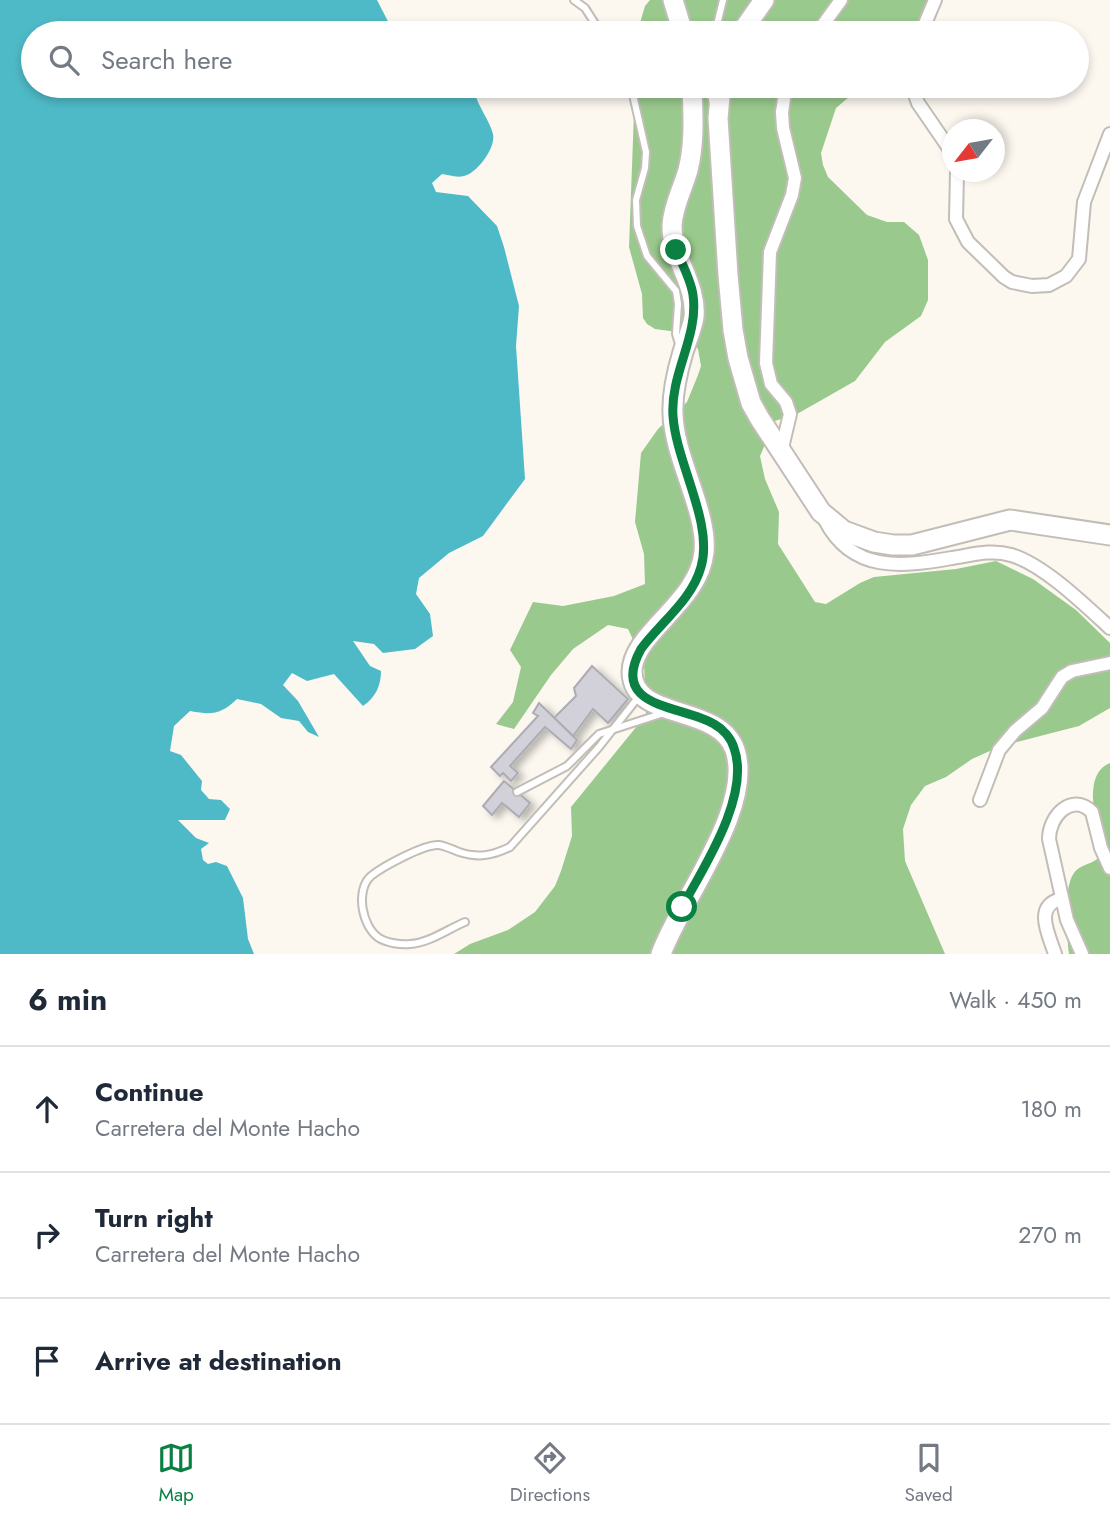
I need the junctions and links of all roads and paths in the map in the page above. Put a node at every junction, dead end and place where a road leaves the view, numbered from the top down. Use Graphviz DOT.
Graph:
graph roads {
  1 [pos="575,0"];
  2 [pos="673,0"];
  3 [pos="723,0"];
  4 [pos="764,0"];
  5 [pos="841,0"];
  6 [pos="935,0"];
  7 [pos="593,21"];
  8 [pos="679,21"];
  9 [pos="718,21"];
  10 [pos="749,21"];
  11 [pos="826,21"];
  12 [pos="926,21"];
  13 [pos="634,98"];
  14 [pos="692,98"];
  15 [pos="711,98"];
  16 [pos="720,98"];
  17 [pos="784,98"];
  18 [pos="916,98"];
  19 [pos="718,118"];
  20 [pos="1110,134"];
  21 [pos="942,138"];
  22 [pos="957,182"];
  23 [pos="683,354"];
  24 [pos="781,452"];
  25 [pos="821,512"];
  26 [pos="1110,535"];
  27 [pos="1110,628"];
  28 [pos="1110,663"];
  29 [pos="642,694"];
  30 [pos="672,711"];
  31 [pos="613,729"];
  32 [pos="553,772"];
  33 [pos="565,785"];
  34 [pos="517,792"];
  35 [pos="980,800"];
  36 [pos="1110,868"];
  37 [pos="1061,899"];
  38 [pos="465,922"];
  39 [pos="660,954"];
  40 [pos="1055,954"];
  41 [pos="1082,954"];
  1 -- 7 [label="lane"];
  2 -- 8 [label="main road"];
  3 -- 9 [label="lane"];
  4 -- 10 [label="main road"];
  5 -- 11 [label="street"];
  6 -- 12 [label="street"];
  13 -- 23 [label="lane"];
  14 -- 23 [label="main road"];
  15 -- 19 [label="lane"];
  16 -- 19 [label="main road"];
  17 -- 24 [label="street"];
  18 -- 21 [label="street"];
  19 -- 24 [label="main road"];
  20 -- 22 [label="street"];
  23 -- 29 [label="main road"];
  24 -- 25 [label="main road"];
  25 -- 26 [label="main road"];
  25 -- 27 [label="street"];
  28 -- 35 [label="street"];
  29 -- 30 [label="main road"];
  29 -- 31 [label="lane"];
  30 -- 31 [label="lane"];
  30 -- 39 [label="main road"];
  31 -- 32 [label="lane"];
  31 -- 33 [label="lane"];
  32 -- 33 [label="lane"];
  32 -- 34 [label="lane"];
  33 -- 38 [label="lane"];
  36 -- 37 [label="street"];
  37 -- 40 [label="street"];
  37 -- 41 [label="street"];
}
